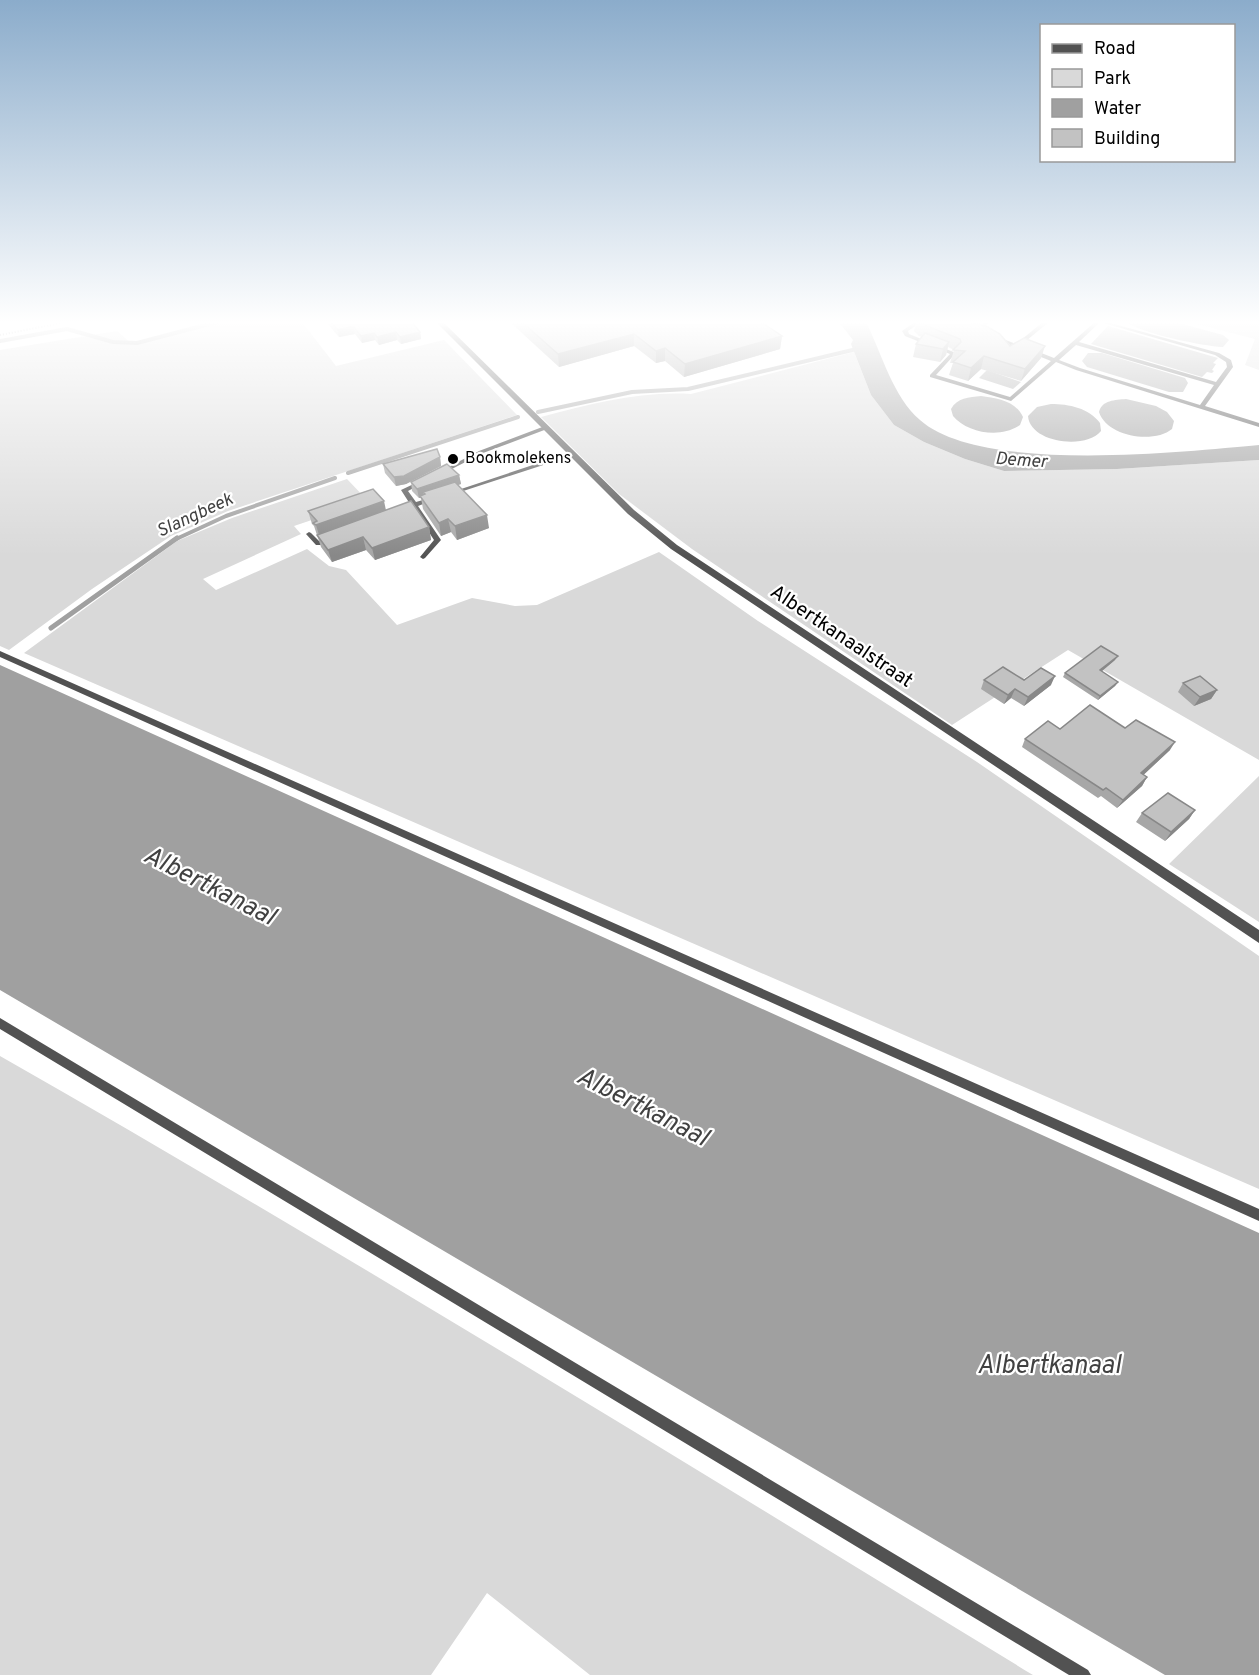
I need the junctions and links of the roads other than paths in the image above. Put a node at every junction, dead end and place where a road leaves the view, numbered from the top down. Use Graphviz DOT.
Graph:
graph roads {
  1 [pos="517,400"];
  2 [pos="1179,400"];
  3 [pos="1206,400"];
  4 [pos="1201,407"];
  5 [pos="1259,425"];
  6 [pos="545,428"];
  7 [pos="572,454"];
  8 [pos="435,475"];
  9 [pos="426,480"];
  10 [pos="447,494"];
  11 [pos="436,498"];
  12 [pos="413,505"];
  13 [pos="392,517"];
  14 [pos="309,534"];
  15 [pos="339,536"];
  16 [pos="423,557"];
  17 [pos="0,654"];
  18 [pos="1259,937"];
  19 [pos="0,1023"];
  20 [pos="1259,1215"];
  21 [pos="1083,1675"];
  1 -- 6 [label="street, Albertkanaalstraat"];
  2 -- 4 [label="lane"];
  3 -- 4 [label="lane"];
  4 -- 5 [label="lane"];
  6 -- 7 [label="street, Albertkanaalstraat"];
  6 -- 8 [label="lane"];
  7 -- 10 [label="lane"];
  7 -- 18 [label="street, Albertkanaalstraat"];
  9 -- 12 [label="lane"];
  11 -- 12 [label="lane"];
  12 -- 13 [label="lane"];
  12 -- 16 [label="lane"];
  14 -- 15 [label="lane"];
  17 -- 20 [label="lane"];
  19 -- 21 [label="lane"];
}
